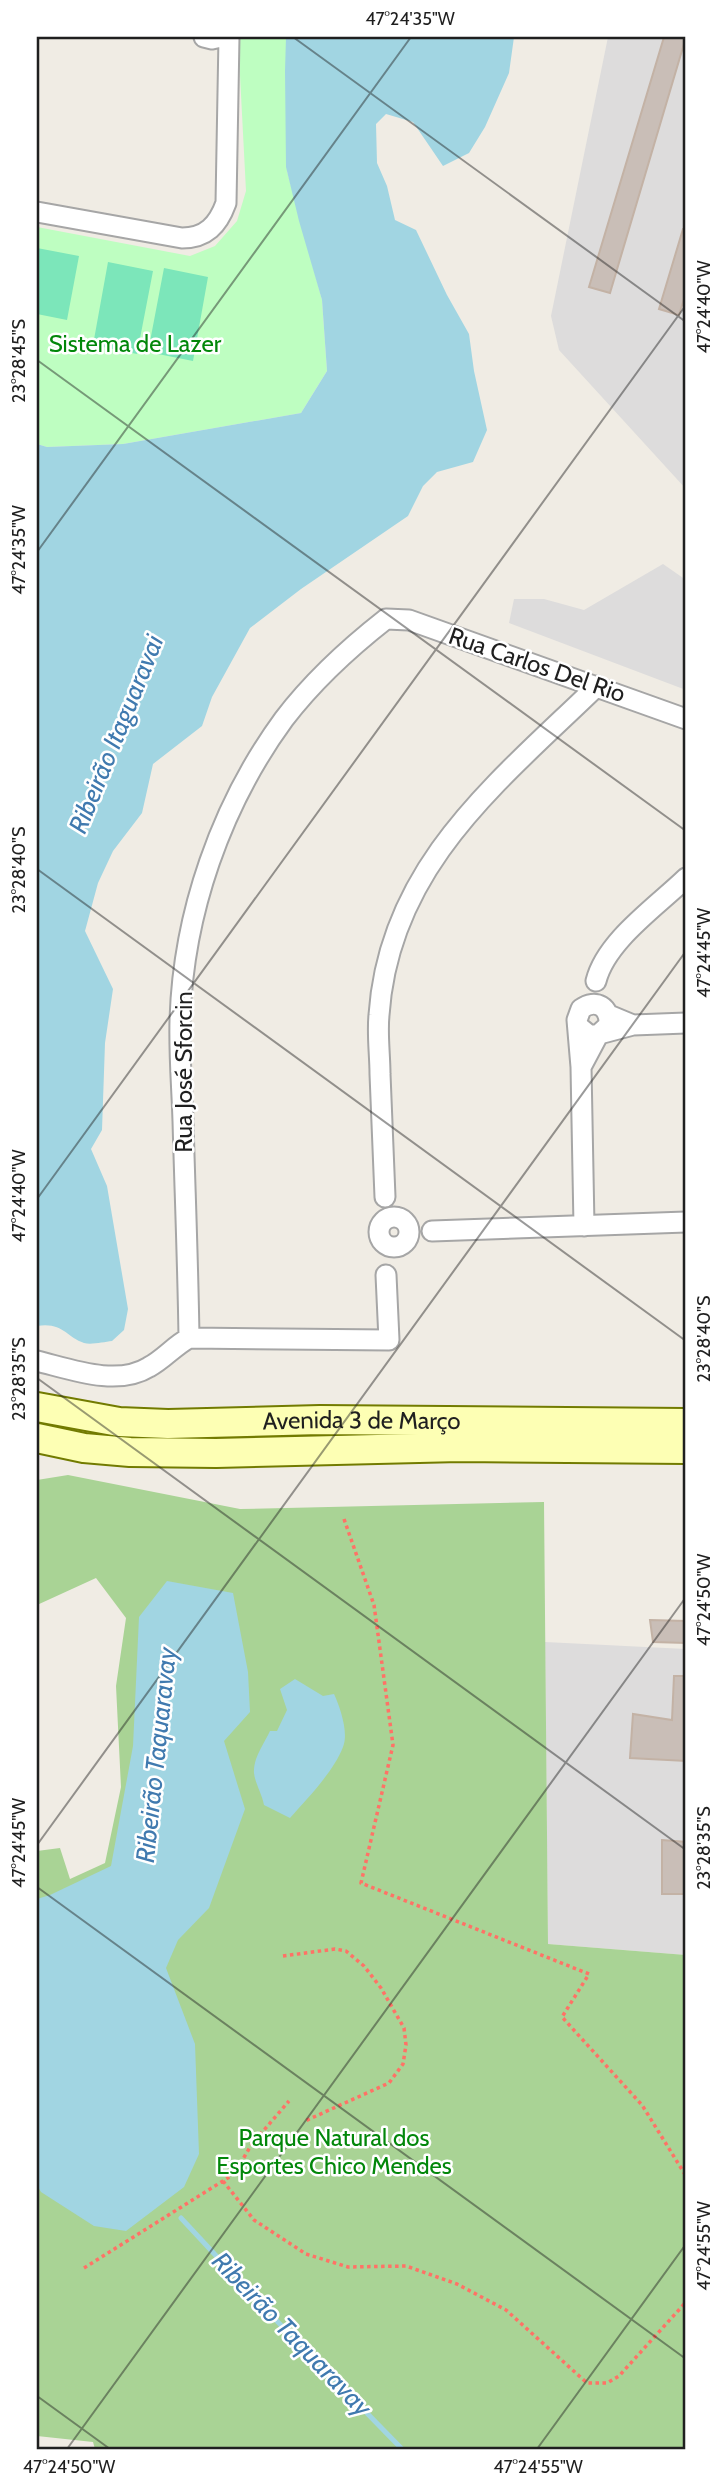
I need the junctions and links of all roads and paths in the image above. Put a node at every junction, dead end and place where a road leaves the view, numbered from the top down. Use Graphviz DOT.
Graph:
graph roads {
  1 [pos="204,37"];
  2 [pos="221,37"];
  3 [pos="229,37"];
  4 [pos="37,212"];
  5 [pos="386,619"];
  6 [pos="597,686"];
  7 [pos="686,719"];
  8 [pos="686,878"];
  9 [pos="596,981"];
  10 [pos="580,1017"];
  11 [pos="604,1023"];
  12 [pos="686,1023"];
  13 [pos="581,1067"];
  14 [pos="384,1197"];
  15 [pos="403,1220"];
  16 [pos="686,1222"];
  17 [pos="584,1226"];
  18 [pos="432,1231"];
  19 [pos="381,1232"];
  20 [pos="403,1243"];
  21 [pos="386,1275"];
  22 [pos="189,1338"];
  23 [pos="37,1361"];
  24 [pos="37,1407"];
  25 [pos="686,1423"];
  26 [pos="37,1438"];
  27 [pos="686,1449"];
  28 [pos="344,1519"];
  29 [pos="283,1956"];
  30 [pos="289,2101"];
  31 [pos="305,2121"];
  32 [pos="686,2176"];
  33 [pos="223,2181"];
  34 [pos="84,2268"];
  35 [pos="686,2302"];
  1 -- 2 [label="street"];
  3 -- 4 [label="street"];
  5 -- 6 [label="street, Rua Carlos Del Rio"];
  5 -- 22 [label="street, Rua José Sforcin"];
  6 -- 7 [label="street, Rua Carlos Del Rio"];
  6 -- 14 [label="street"];
  8 -- 9 [label="street"];
  9 -- 10 [label="street"];
  9 -- 11 [label="street"];
  10 -- 11 [label="street"];
  10 -- 11 [label="street"];
  10 -- 13 [label="street"];
  11 -- 12 [label="street"];
  11 -- 13 [label="street"];
  13 -- 17 [label="street"];
  14 -- 15 [label="street"];
  14 -- 19 [label="street"];
  15 -- 18 [label="street"];
  15 -- 19 [label="street"];
  15 -- 20 [label="street"];
  16 -- 17 [label="street"];
  17 -- 18 [label="street"];
  18 -- 20 [label="street"];
  19 -- 20 [label="street"];
  19 -- 21 [label="street"];
  20 -- 21 [label="street"];
  21 -- 22 [label="street"];
  22 -- 23 [label="street"];
  24 -- 25 [label="main road, Avenida 3 de Março"];
  26 -- 27 [label="main road, Avenida 3 de Março"];
  28 -- 32 [label="path"];
  29 -- 31 [label="path"];
  30 -- 33 [label="path"];
  33 -- 34 [label="path"];
  33 -- 35 [label="path"];
}
